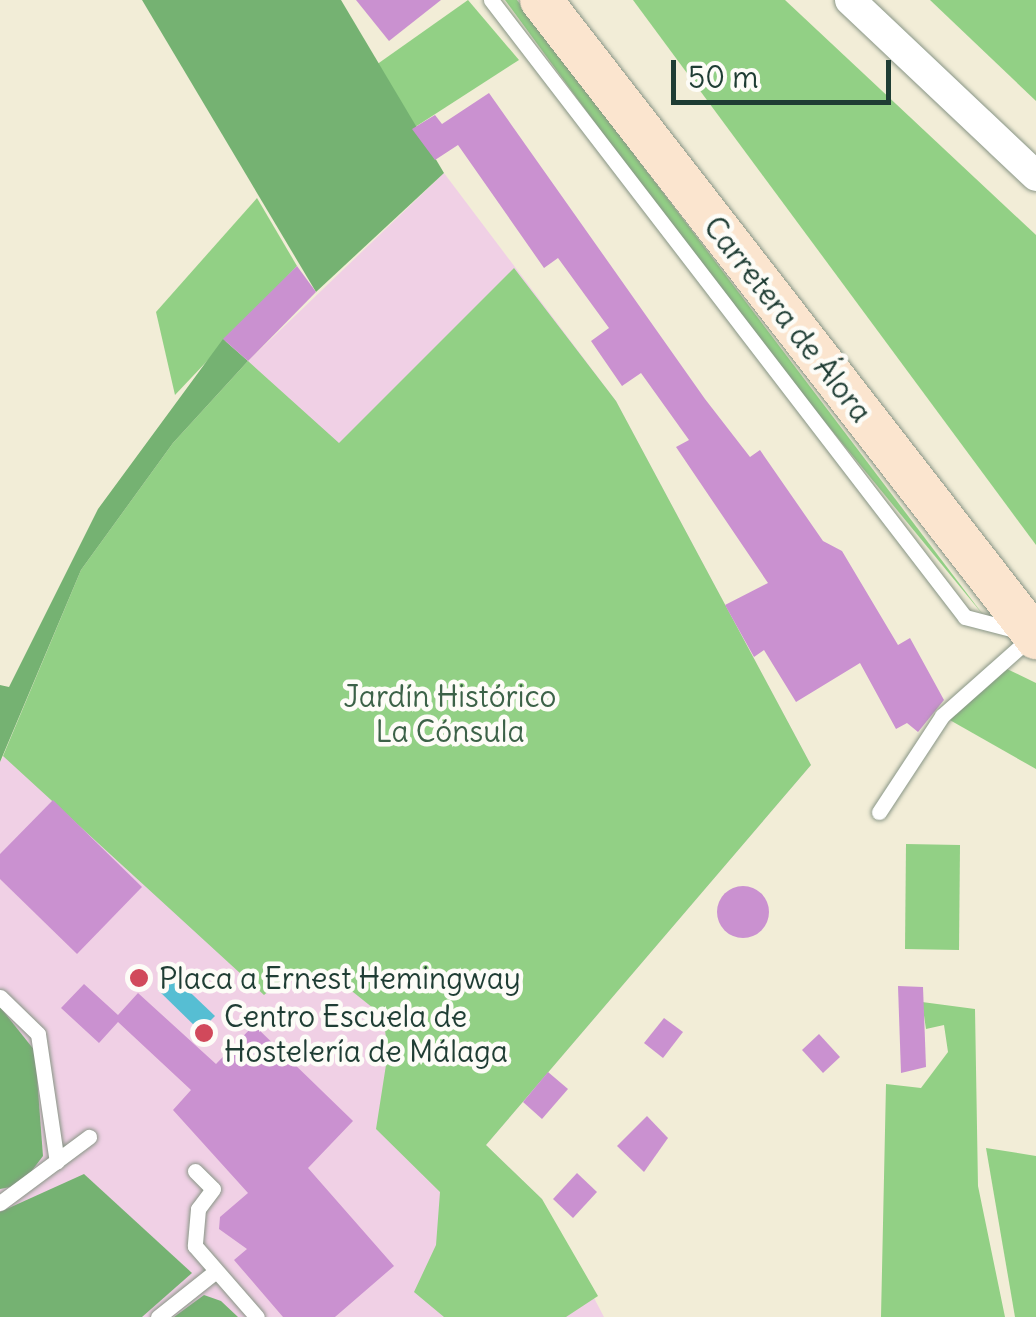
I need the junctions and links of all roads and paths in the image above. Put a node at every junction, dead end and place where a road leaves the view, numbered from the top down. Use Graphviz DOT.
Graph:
graph roads {
  1 [pos="491,0"];
  2 [pos="541,0"];
  3 [pos="850,0"];
  4 [pos="1036,176"];
  5 [pos="1035,635"];
  6 [pos="879,812"];
  7 [pos="0,997"];
  8 [pos="89,1137"];
  9 [pos="56,1162"];
  10 [pos="195,1171"];
  11 [pos="0,1203"];
  12 [pos="212,1274"];
  13 [pos="158,1317"];
  14 [pos="257,1317"];
  1 -- 5 [label="lane"];
  2 -- 5 [label="main road, Carretera de Álora"];
  3 -- 4 [label="street"];
  5 -- 6 [label="lane"];
  7 -- 9 [label="lane"];
  8 -- 9 [label="lane"];
  9 -- 11 [label="lane"];
  10 -- 12 [label="lane"];
  12 -- 13 [label="lane"];
  12 -- 14 [label="lane"];
}
